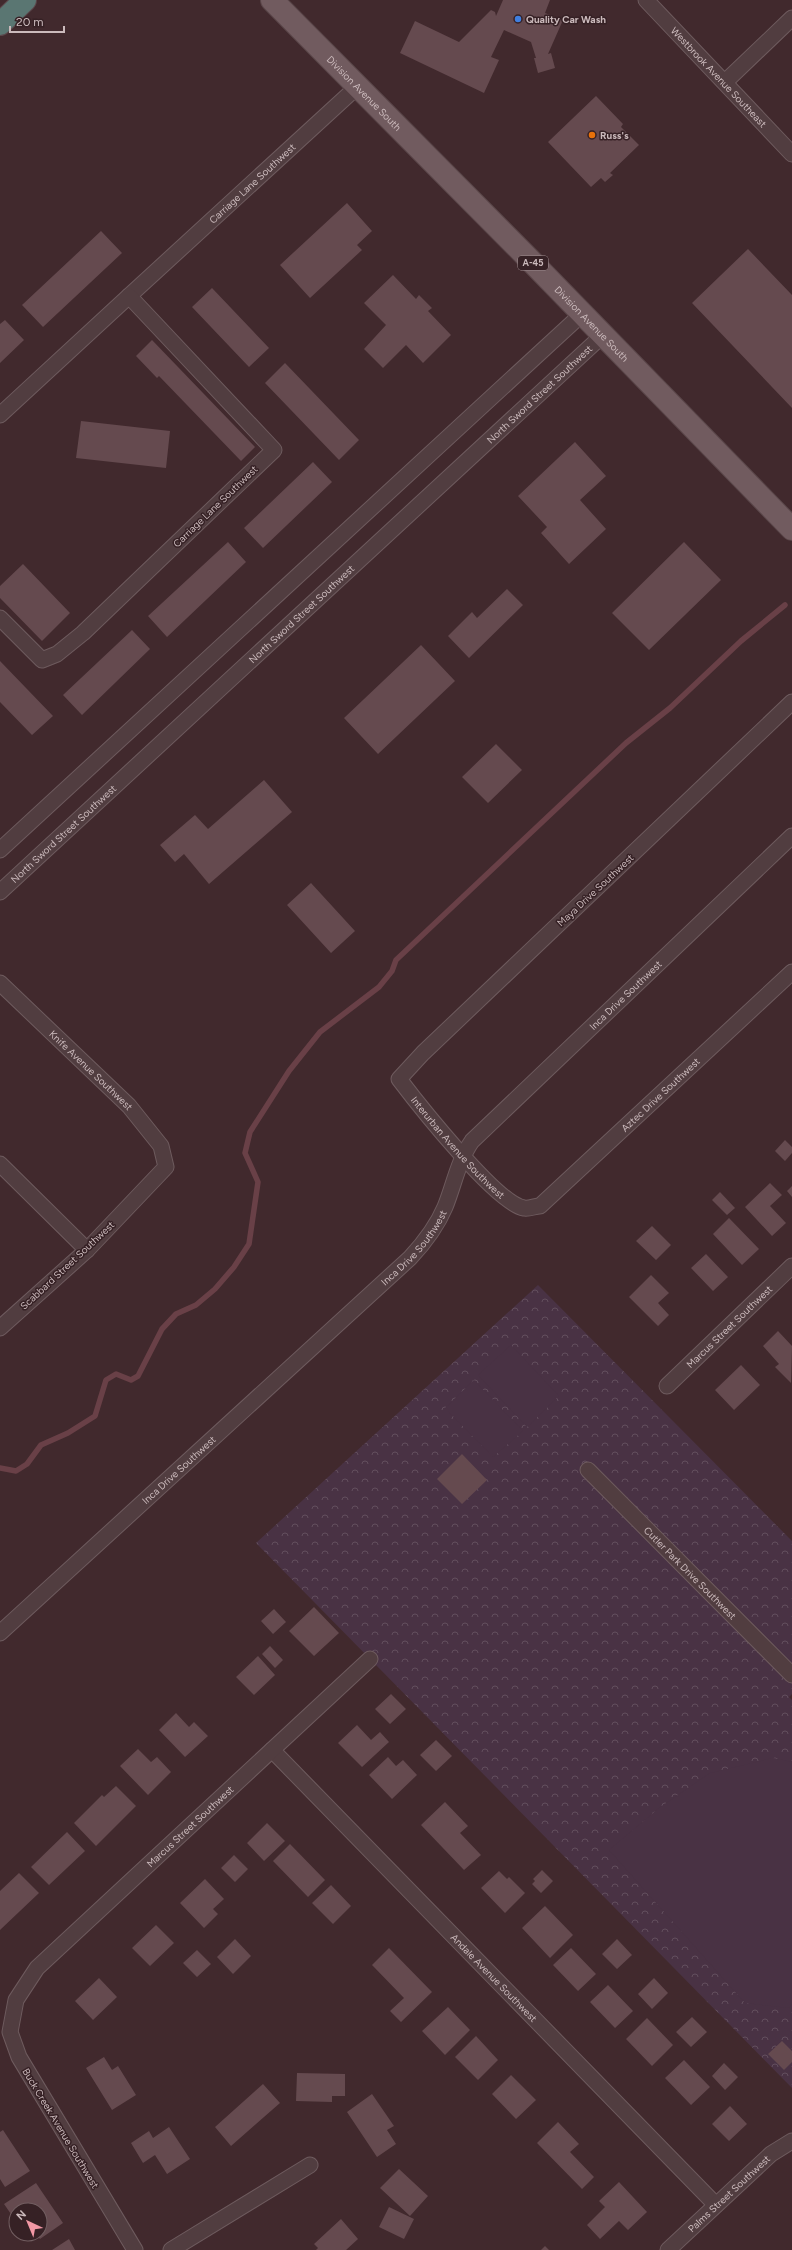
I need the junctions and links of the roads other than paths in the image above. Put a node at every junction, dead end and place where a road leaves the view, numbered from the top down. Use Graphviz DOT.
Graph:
graph roads {
  1 [pos="25,0"];
  2 [pos="272,0"];
  3 [pos="646,0"];
  4 [pos="792,18"];
  5 [pos="0,24"];
  6 [pos="725,82"];
  7 [pos="358,86"];
  8 [pos="792,154"];
  9 [pos="129,296"];
  10 [pos="582,314"];
  11 [pos="603,335"];
  12 [pos="0,415"];
  13 [pos="790,524"];
  14 [pos="0,618"];
  15 [pos="792,702"];
  16 [pos="792,836"];
  17 [pos="0,850"];
  18 [pos="0,892"];
  19 [pos="792,972"];
  20 [pos="0,983"];
  21 [pos="399,1079"];
  22 [pos="463,1155"];
  23 [pos="0,1164"];
  24 [pos="166,1167"];
  25 [pos="524,1208"];
  26 [pos="87,1250"];
  27 [pos="792,1266"];
  28 [pos="0,1328"];
  29 [pos="667,1386"];
  30 [pos="588,1470"];
  31 [pos="0,1634"];
  32 [pos="370,1659"];
  33 [pos="792,1675"];
  34 [pos="272,1750"];
  35 [pos="16,2000"];
  36 [pos="792,2140"];
  37 [pos="310,2165"];
  38 [pos="716,2205"];
  39 [pos="135,2250"];
  40 [pos="171,2250"];
  41 [pos="668,2250"];
  1 -- 5 [label="highway"];
  2 -- 7 [label="main road, Division Avenue South / A-45"];
  3 -- 6 [label="street, Westbrook Avenue Southeast"];
  4 -- 6 [label="street"];
  6 -- 8 [label="street, Westbrook Avenue Southeast"];
  7 -- 9 [label="street, Carriage Lane Southwest"];
  7 -- 10 [label="main road, Division Avenue South / A-45"];
  9 -- 12 [label="street, Carriage Lane Southwest"];
  9 -- 14 [label="street, Carriage Lane Southwest"];
  10 -- 11 [label="main road, Division Avenue South / A-45"];
  10 -- 17 [label="street"];
  11 -- 13 [label="main road, Division Avenue South / A-45"];
  11 -- 18 [label="street, North Sword Street Southwest"];
  15 -- 21 [label="street, Maya Drive Southwest"];
  16 -- 22 [label="street, Inca Drive Southwest"];
  19 -- 25 [label="street, Aztec Drive Southwest"];
  20 -- 24 [label="street, Knife Avenue Southwest"];
  21 -- 22 [label="street, Interurban Avenue Southwest"];
  22 -- 25 [label="street, Interurban Avenue Southwest"];
  22 -- 31 [label="street, Inca Drive Southwest"];
  23 -- 26 [label="street"];
  24 -- 26 [label="street, Scabbard Street Southwest"];
  26 -- 28 [label="street, Scabbard Street Southwest"];
  27 -- 29 [label="street, Marcus Street Southwest"];
  30 -- 33 [label="street, Cutler Park Drive Southwest"];
  32 -- 34 [label="street, Marcus Street Southwest"];
  34 -- 35 [label="street, Marcus Street Southwest"];
  34 -- 38 [label="street, Andale Avenue Southwest"];
  35 -- 39 [label="street, Buck Creek Avenue Southwest"];
  36 -- 38 [label="street, Palms Street Southwest"];
  37 -- 40 [label="street"];
  38 -- 41 [label="street, Palms Street Southwest"];
}
